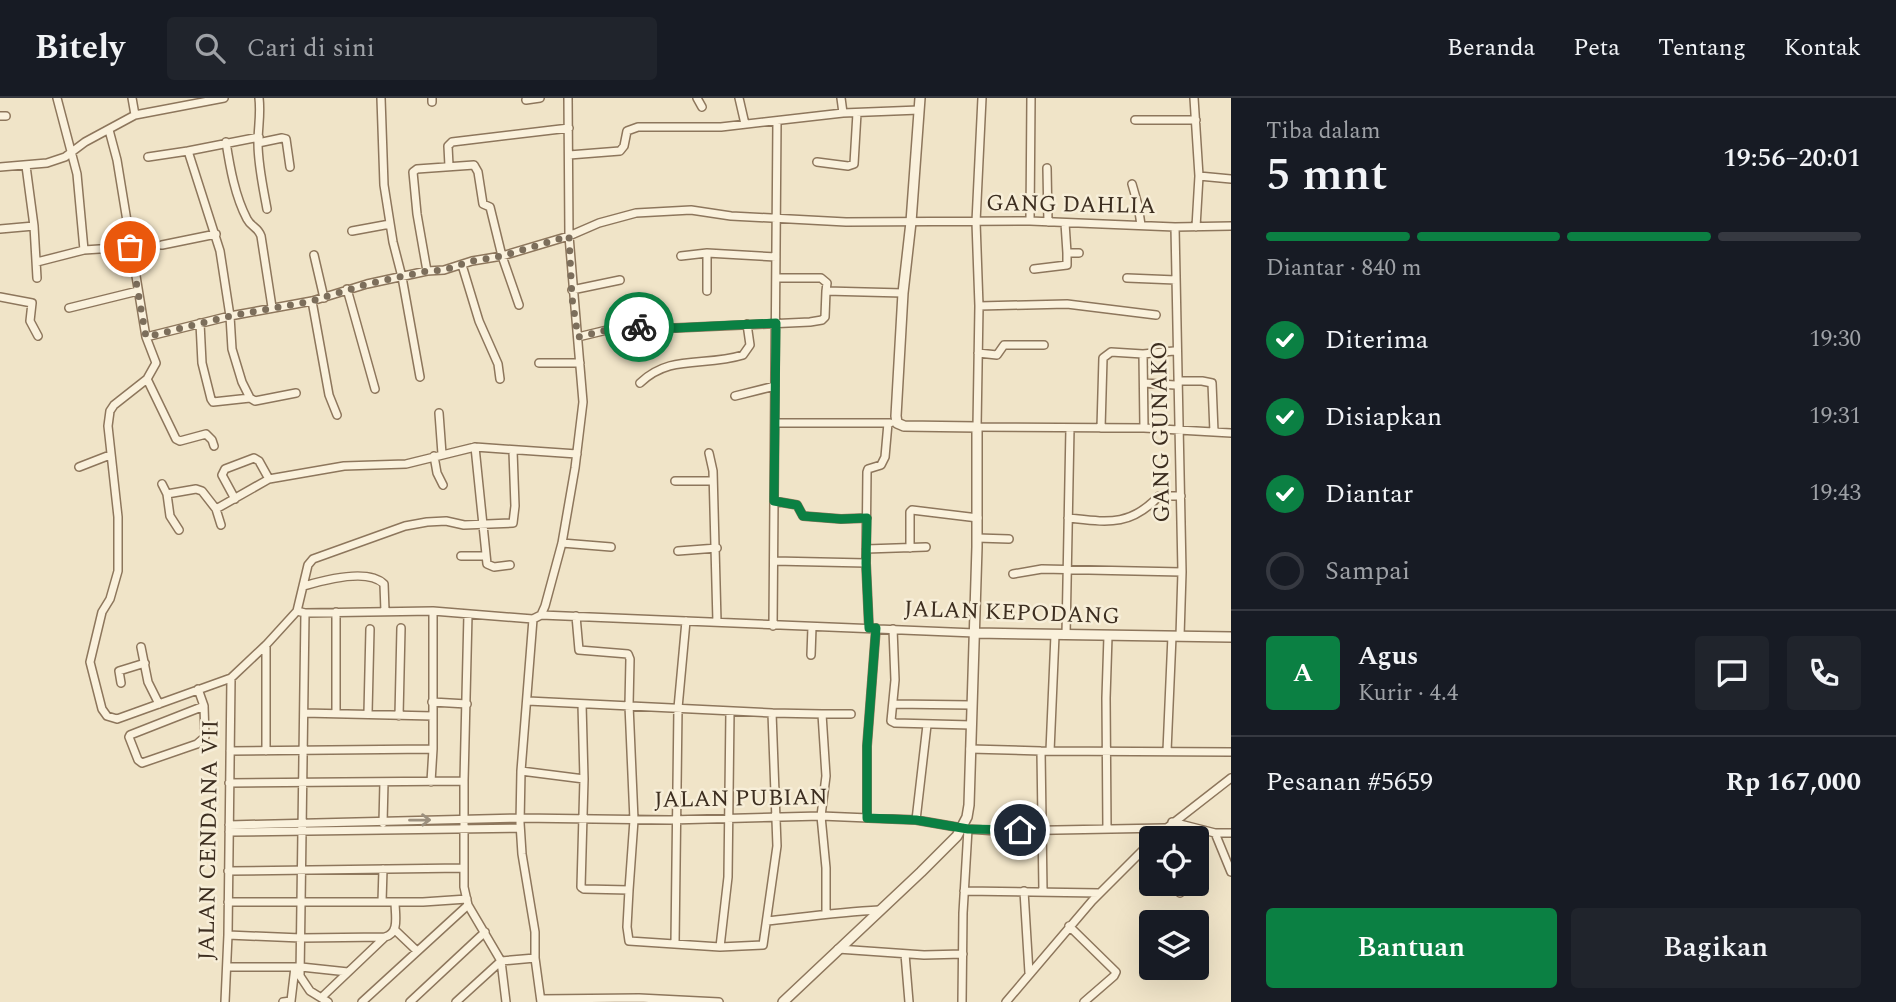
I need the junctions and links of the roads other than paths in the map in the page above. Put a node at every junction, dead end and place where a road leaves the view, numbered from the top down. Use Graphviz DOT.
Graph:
graph roads {
  1 [pos="57,98"];
  2 [pos="132,98"];
  3 [pos="224,98"];
  4 [pos="259,98"];
  5 [pos="381,98"];
  6 [pos="540,98"];
  7 [pos="568,98"];
  8 [pos="697,98"];
  9 [pos="739,98"];
  10 [pos="841,98"];
  11 [pos="920,98"];
  12 [pos="982,98"];
  13 [pos="1031,98"];
  14 [pos="1194,98"];
  15 [pos="526,100"];
  16 [pos="702,107"];
  17 [pos="919,110"];
  18 [pos="843,113"];
  19 [pos="857,113"];
  20 [pos="135,116"];
  21 [pos="1135,120"];
  22 [pos="1196,120"];
  23 [pos="777,121"];
  24 [pos="745,124"];
  25 [pos="569,128"];
  26 [pos="109,130"];
  27 [pos="258,140"];
  28 [pos="226,142"];
  29 [pos="188,151"];
  30 [pos="71,152"];
  31 [pos="569,155"];
  32 [pos="148,157"];
  33 [pos="817,162"];
  34 [pos="26,166"];
  35 [pos="449,166"];
  36 [pos="0,167"];
  37 [pos="290,167"];
  38 [pos="1047,168"];
  39 [pos="1199,176"];
  40 [pos="1231,178"];
  41 [pos="1132,184"];
  42 [pos="267,209"];
  43 [pos="777,218"];
  44 [pos="1030,221"];
  45 [pos="911,222"];
  46 [pos="976,222"];
  47 [pos="1048,222"];
  48 [pos="390,223"];
  49 [pos="1065,223"];
  50 [pos="1141,225"];
  51 [pos="34,226"];
  52 [pos="1231,226"];
  53 [pos="1175,227"];
  54 [pos="1196,227"];
  55 [pos="0,229"];
  56 [pos="352,231"];
  57 [pos="216,234"];
  58 [pos="569,236"];
  59 [pos="162,246"];
  60 [pos="130,247"];
  61 [pos="84,250"];
  62 [pos="706,253"];
  63 [pos="1067,253"];
  64 [pos="1079,253"];
  65 [pos="314,255"];
  66 [pos="502,256"];
  67 [pos="681,256"];
  68 [pos="776,257"];
  69 [pos="37,262"];
  70 [pos="462,265"];
  71 [pos="1034,269"];
  72 [pos="427,271"];
  73 [pos="402,277"];
  74 [pos="37,278"];
  75 [pos="776,278"];
  76 [pos="1127,278"];
  77 [pos="620,280"];
  78 [pos="1176,280"];
  79 [pos="347,289"];
  80 [pos="572,290"];
  81 [pos="706,291"];
  82 [pos="826,291"];
  83 [pos="138,292"];
  84 [pos="903,293"];
  85 [pos="0,297"];
  86 [pos="324,298"];
  87 [pos="312,301"];
  88 [pos="519,305"];
  89 [pos="979,306"];
  90 [pos="272,307"];
  91 [pos="69,308"];
  92 [pos="1156,315"];
  93 [pos="230,316"];
  94 [pos="200,323"];
  95 [pos="776,323"];
  96 [pos="747,324"];
  97 [pos="38,336"];
  98 [pos="146,337"];
  99 [pos="578,337"];
  100 [pos="1044,345"];
  101 [pos="1174,351"];
  102 [pos="978,353"];
  103 [pos="1143,354"];
  104 [pos="539,363"];
  105 [pos="580,363"];
  106 [pos="420,377"];
  107 [pos="147,379"];
  108 [pos="500,379"];
  109 [pos="640,383"];
  110 [pos="1144,383"];
  111 [pos="1177,383"];
  112 [pos="775,386"];
  113 [pos="375,389"];
  114 [pos="296,393"];
  115 [pos="735,396"];
  116 [pos="250,398"];
  117 [pos="439,413"];
  118 [pos="337,415"];
  119 [pos="775,423"];
  120 [pos="893,423"];
  121 [pos="977,427"];
  122 [pos="1070,428"];
  123 [pos="1101,428"];
  124 [pos="1144,428"];
  125 [pos="1180,431"];
  126 [pos="1214,432"];
  127 [pos="1231,433"];
  128 [pos="214,446"];
  129 [pos="475,447"];
  130 [pos="513,451"];
  131 [pos="709,453"];
  132 [pos="577,454"];
  133 [pos="110,455"];
  134 [pos="438,455"];
  135 [pos="79,467"];
  136 [pos="269,479"];
  137 [pos="675,481"];
  138 [pos="713,481"];
  139 [pos="162,484"];
  140 [pos="443,485"];
  141 [pos="167,494"];
  142 [pos="1181,496"];
  143 [pos="235,499"];
  144 [pos="774,501"];
  145 [pos="216,509"];
  146 [pos="867,518"];
  147 [pos="978,518"];
  148 [pos="1068,518"];
  149 [pos="220,525"];
  150 [pos="484,525"];
  151 [pos="179,530"];
  152 [pos="977,538"];
  153 [pos="1009,539"];
  154 [pos="562,543"];
  155 [pos="611,547"];
  156 [pos="926,547"];
  157 [pos="716,548"];
  158 [pos="910,548"];
  159 [pos="866,549"];
  160 [pos="678,551"];
  161 [pos="461,556"];
  162 [pos="486,556"];
  163 [pos="774,561"];
  164 [pos="866,563"];
  165 [pos="510,565"];
  166 [pos="1068,569"];
  167 [pos="1182,572"];
  168 [pos="1013,574"];
  169 [pos="304,586"];
  170 [pos="384,611"];
  171 [pos="433,611"];
  172 [pos="301,612"];
  173 [pos="336,612"];
  174 [pos="468,614"];
  175 [pos="576,616"];
  176 [pos="537,617"];
  177 [pos="686,621"];
  178 [pos="716,622"];
  179 [pos="773,626"];
  180 [pos="812,627"];
  181 [pos="401,628"];
  182 [pos="873,628"];
  183 [pos="370,629"];
  184 [pos="893,629"];
  185 [pos="975,633"];
  186 [pos="1055,635"];
  187 [pos="1066,635"];
  188 [pos="1108,636"];
  189 [pos="1176,636"];
  190 [pos="1231,637"];
  191 [pos="266,645"];
  192 [pos="141,647"];
  193 [pos="811,655"];
  194 [pos="145,663"];
  195 [pos="230,678"];
  196 [pos="121,683"];
  197 [pos="198,689"];
  198 [pos="528,701"];
  199 [pos="432,702"];
  200 [pos="159,704"];
  201 [pos="467,704"];
  202 [pos="582,704"];
  203 [pos="893,704"];
  204 [pos="629,705"];
  205 [pos="971,705"];
  206 [pos="204,706"];
  207 [pos="678,708"];
  208 [pos="730,711"];
  209 [pos="303,713"];
  210 [pos="336,713"];
  211 [pos="368,713"];
  212 [pos="772,713"];
  213 [pos="822,714"];
  214 [pos="851,714"];
  215 [pos="400,716"];
  216 [pos="433,716"];
  217 [pos="927,724"];
  218 [pos="971,725"];
  219 [pos="302,749"];
  220 [pos="433,749"];
  221 [pos="970,749"];
  222 [pos="1106,750"];
  223 [pos="230,751"];
  224 [pos="266,751"];
  225 [pos="1041,751"];
  226 [pos="1050,751"];
  227 [pos="1167,751"];
  228 [pos="1231,752"];
  229 [pos="521,771"];
  230 [pos="1231,778"];
  231 [pos="584,779"];
  232 [pos="464,781"];
  233 [pos="384,782"];
  234 [pos="430,782"];
  235 [pos="229,783"];
  236 [pos="302,784"];
  237 [pos="777,816"];
  238 [pos="821,816"];
  239 [pos="520,818"];
  240 [pos="584,818"];
  241 [pos="867,818"];
  242 [pos="464,819"];
  243 [pos="728,819"];
  244 [pos="634,820"];
  245 [pos="677,820"];
  246 [pos="916,820"];
  247 [pos="383,821"];
  248 [pos="1168,825"];
  249 [pos="1186,826"];
  250 [pos="301,827"];
  251 [pos="520,828"];
  252 [pos="229,829"];
  253 [pos="464,829"];
  254 [pos="965,829"];
  255 [pos="1044,829"];
  256 [pos="1107,829"];
  257 [pos="383,830"];
  258 [pos="1209,831"];
  259 [pos="1215,832"];
  260 [pos="1231,833"];
  261 [pos="1139,853"];
  262 [pos="464,868"];
  263 [pos="383,869"];
  264 [pos="228,871"];
  265 [pos="300,872"];
  266 [pos="1231,872"];
  267 [pos="628,890"];
  268 [pos="964,891"];
  269 [pos="1024,891"];
  270 [pos="1043,891"];
  271 [pos="1099,893"];
  272 [pos="228,902"];
  273 [pos="301,902"];
  274 [pos="382,902"];
  275 [pos="395,902"];
  276 [pos="468,902"];
  277 [pos="879,910"];
  278 [pos="826,913"];
  279 [pos="766,921"];
  280 [pos="1069,926"];
  281 [pos="395,930"];
  282 [pos="485,932"];
  283 [pos="228,934"];
  284 [pos="385,937"];
  285 [pos="301,939"];
  286 [pos="675,943"];
  287 [pos="720,947"];
  288 [pos="838,949"];
  289 [pos="416,951"];
  290 [pos="905,954"];
  291 [pos="963,954"];
  292 [pos="535,958"];
  293 [pos="502,961"];
  294 [pos="227,967"];
  295 [pos="298,967"];
  296 [pos="348,972"];
  297 [pos="1029,973"];
  298 [pos="325,999"];
  299 [pos="541,1000"];
  300 [pos="601,1000"];
  301 [pos="659,1001"];
  302 [pos="225,1002"];
  303 [pos="283,1002"];
  304 [pos="362,1002"];
  305 [pos="410,1002"];
  306 [pos="456,1002"];
  307 [pos="506,1002"];
  308 [pos="717,1002"];
  309 [pos="783,1002"];
  310 [pos="909,1002"];
  311 [pos="962,1002"];
  312 [pos="1006,1002"];
  313 [pos="1084,1002"];
  1 -- 30 [label="street"];
  2 -- 20 [label="street"];
  3 -- 20 [label="street"];
  4 -- 27 [label="street"];
  5 -- 48 [label="street"];
  6 -- 15 [label="street"];
  7 -- 25 [label="street"];
  8 -- 16 [label="street"];
  9 -- 24 [label="street"];
  10 -- 18 [label="street"];
  11 -- 17 [label="street"];
  12 -- 46 [label="street"];
  13 -- 44 [label="street"];
  14 -- 22 [label="street"];
  17 -- 19 [label="street"];
  17 -- 45 [label="street"];
  18 -- 19 [label="street"];
  18 -- 23 [label="street"];
  19 -- 33 [label="street"];
  20 -- 26 [label="street"];
  21 -- 22 [label="street"];
  22 -- 39 [label="street"];
  23 -- 24 [label="street"];
  23 -- 43 [label="street"];
  24 -- 31 [label="street"];
  25 -- 31 [label="street"];
  25 -- 35 [label="street"];
  26 -- 30 [label="street"];
  26 -- 60 [label="street"];
  27 -- 28 [label="street"];
  27 -- 37 [label="street"];
  27 -- 42 [label="street"];
  28 -- 29 [label="street"];
  28 -- 90 [label="street"];
  29 -- 32 [label="street"];
  29 -- 57 [label="street"];
  30 -- 34 [label="street"];
  30 -- 61 [label="street"];
  31 -- 58 [label="street"];
  34 -- 36 [label="street"];
  34 -- 51 [label="street"];
  35 -- 66 [label="street"];
  35 -- 72 [label="street"];
  38 -- 47 [label="street"];
  39 -- 40 [label="street"];
  39 -- 54 [label="street"];
  41 -- 50 [label="street"];
  43 -- 45 [label="street, GANG DAHLIA"];
  43 -- 58 [label="street, GANG DAHLIA"];
  43 -- 68 [label="street"];
  44 -- 46 [label="street, GANG DAHLIA"];
  44 -- 47 [label="street, GANG DAHLIA"];
  45 -- 46 [label="street, GANG DAHLIA"];
  45 -- 84 [label="street"];
  46 -- 89 [label="street"];
  47 -- 49 [label="street, GANG DAHLIA"];
  48 -- 56 [label="street"];
  48 -- 73 [label="street"];
  49 -- 50 [label="street, GANG DAHLIA"];
  49 -- 63 [label="street"];
  50 -- 53 [label="street, GANG DAHLIA"];
  51 -- 55 [label="street"];
  51 -- 69 [label="street"];
  52 -- 54 [label="street, GANG DAHLIA"];
  53 -- 54 [label="street, GANG DAHLIA"];
  53 -- 78 [label="street, GANG GUNAKO"];
  57 -- 59 [label="street"];
  57 -- 93 [label="street"];
  58 -- 66 [label="street, GANG DAHLIA"];
  58 -- 80 [label="street"];
  60 -- 61 [label="street"];
  60 -- 83 [label="street"];
  61 -- 69 [label="street"];
  62 -- 67 [label="street"];
  62 -- 68 [label="street"];
  62 -- 81 [label="street"];
  63 -- 64 [label="street"];
  63 -- 71 [label="street"];
  65 -- 86 [label="street"];
  66 -- 70 [label="street, GANG DAHLIA"];
  66 -- 88 [label="street"];
  68 -- 75 [label="street"];
  69 -- 74 [label="street"];
  70 -- 72 [label="street, GANG DAHLIA"];
  70 -- 108 [label="street"];
  72 -- 73 [label="street, GANG DAHLIA"];
  73 -- 79 [label="street, GANG DAHLIA"];
  73 -- 106 [label="street"];
  75 -- 82 [label="street"];
  75 -- 95 [label="street"];
  76 -- 78 [label="street"];
  77 -- 80 [label="street"];
  78 -- 111 [label="street, GANG GUNAKO"];
  79 -- 86 [label="street, GANG DAHLIA"];
  79 -- 113 [label="street"];
  80 -- 99 [label="street"];
  82 -- 84 [label="street"];
  82 -- 95 [label="street"];
  83 -- 91 [label="street"];
  83 -- 98 [label="street"];
  84 -- 120 [label="street"];
  85 -- 97 [label="street"];
  86 -- 87 [label="street, GANG DAHLIA"];
  87 -- 90 [label="street, GANG DAHLIA"];
  87 -- 118 [label="street"];
  89 -- 92 [label="street"];
  89 -- 102 [label="street"];
  90 -- 93 [label="street, GANG DAHLIA"];
  93 -- 94 [label="street, GANG DAHLIA"];
  93 -- 116 [label="street"];
  94 -- 98 [label="street, GANG DAHLIA"];
  94 -- 116 [label="street"];
  95 -- 96 [label="street"];
  95 -- 112 [label="street"];
  96 -- 99 [label="street"];
  96 -- 109 [label="street"];
  98 -- 107 [label="street"];
  99 -- 105 [label="street"];
  100 -- 102 [label="street"];
  101 -- 103 [label="street"];
  102 -- 121 [label="street"];
  103 -- 110 [label="street"];
  103 -- 123 [label="street"];
  104 -- 105 [label="street"];
  105 -- 132 [label="street"];
  107 -- 128 [label="street"];
  107 -- 133 [label="street"];
  110 -- 111 [label="street"];
  110 -- 124 [label="street"];
  111 -- 125 [label="street, GANG GUNAKO"];
  111 -- 126 [label="street"];
  112 -- 115 [label="street"];
  112 -- 119 [label="street"];
  114 -- 116 [label="street"];
  117 -- 134 [label="street"];
  119 -- 120 [label="street"];
  119 -- 144 [label="street"];
  120 -- 121 [label="street"];
  120 -- 146 [label="street"];
  121 -- 122 [label="street"];
  121 -- 147 [label="street"];
  122 -- 123 [label="street"];
  122 -- 148 [label="street"];
  123 -- 124 [label="street"];
  124 -- 125 [label="street"];
  125 -- 126 [label="street"];
  125 -- 142 [label="street, GANG GUNAKO"];
  126 -- 127 [label="street"];
  129 -- 130 [label="street"];
  129 -- 134 [label="street"];
  129 -- 150 [label="street"];
  130 -- 132 [label="street"];
  130 -- 150 [label="street"];
  131 -- 138 [label="street"];
  132 -- 154 [label="street"];
  133 -- 135 [label="street"];
  133 -- 200 [label="street"];
  134 -- 136 [label="street"];
  134 -- 140 [label="street"];
  136 -- 143 [label="street"];
  136 -- 143 [label="street"];
  137 -- 138 [label="street"];
  138 -- 157 [label="street"];
  139 -- 141 [label="street"];
  141 -- 145 [label="street"];
  141 -- 151 [label="street"];
  142 -- 148 [label="street"];
  142 -- 167 [label="street, GANG GUNAKO"];
  143 -- 145 [label="street"];
  144 -- 146 [label="street"];
  144 -- 163 [label="street"];
  145 -- 149 [label="street"];
  146 -- 159 [label="street"];
  147 -- 152 [label="street"];
  147 -- 158 [label="street"];
  148 -- 166 [label="street"];
  150 -- 162 [label="street"];
  150 -- 169 [label="street"];
  152 -- 153 [label="street"];
  152 -- 185 [label="street"];
  154 -- 155 [label="street"];
  154 -- 176 [label="street"];
  156 -- 158 [label="street"];
  157 -- 160 [label="street"];
  157 -- 178 [label="street"];
  158 -- 159 [label="street"];
  159 -- 164 [label="street"];
  161 -- 162 [label="street"];
  162 -- 165 [label="street"];
  163 -- 164 [label="street"];
  163 -- 179 [label="street"];
  164 -- 182 [label="street"];
  166 -- 167 [label="street"];
  166 -- 168 [label="street"];
  166 -- 187 [label="street"];
  167 -- 189 [label="street, GANG GUNAKO"];
  169 -- 170 [label="street"];
  169 -- 172 [label="street"];
  170 -- 171 [label="street, JALAN KEPODANG"];
  170 -- 173 [label="street, JALAN KEPODANG"];
  171 -- 174 [label="street, JALAN KEPODANG"];
  171 -- 199 [label="street"];
  172 -- 173 [label="street, JALAN KEPODANG"];
  172 -- 191 [label="street"];
  172 -- 209 [label="street"];
  173 -- 210 [label="street"];
  174 -- 176 [label="street, JALAN KEPODANG"];
  174 -- 201 [label="street"];
  175 -- 176 [label="street, JALAN KEPODANG"];
  175 -- 177 [label="street, JALAN KEPODANG"];
  175 -- 204 [label="street"];
  176 -- 198 [label="street"];
  177 -- 178 [label="street, JALAN KEPODANG"];
  177 -- 207 [label="street"];
  178 -- 179 [label="street, JALAN KEPODANG"];
  179 -- 180 [label="street, JALAN KEPODANG"];
  180 -- 182 [label="street, JALAN KEPODANG"];
  180 -- 193 [label="street"];
  181 -- 215 [label="street"];
  182 -- 184 [label="street, JALAN KEPODANG"];
  182 -- 241 [label="street"];
  183 -- 211 [label="street"];
  184 -- 185 [label="street, JALAN KEPODANG"];
  184 -- 203 [label="street"];
  185 -- 186 [label="street, JALAN KEPODANG"];
  185 -- 205 [label="street"];
  186 -- 187 [label="street, JALAN KEPODANG"];
  186 -- 226 [label="street"];
  187 -- 188 [label="street, JALAN KEPODANG"];
  188 -- 189 [label="street, JALAN KEPODANG"];
  188 -- 222 [label="street"];
  189 -- 190 [label="street, JALAN KEPODANG"];
  189 -- 227 [label="street, GANG GUNAKO"];
  191 -- 195 [label="street"];
  191 -- 224 [label="street"];
  192 -- 194 [label="street"];
  194 -- 196 [label="street"];
  194 -- 200 [label="street"];
  195 -- 197 [label="street"];
  195 -- 223 [label="street, JALAN CENDANA VII"];
  197 -- 200 [label="street"];
  197 -- 206 [label="street"];
  198 -- 202 [label="street"];
  198 -- 229 [label="street"];
  199 -- 201 [label="street"];
  199 -- 216 [label="street"];
  201 -- 232 [label="street"];
  202 -- 204 [label="street"];
  202 -- 231 [label="street"];
  203 -- 205 [label="street"];
  203 -- 217 [label="street"];
  204 -- 207 [label="street"];
  204 -- 244 [label="street"];
  205 -- 218 [label="street"];
  206 -- 206 [label="street"];
  207 -- 208 [label="street"];
  207 -- 245 [label="street"];
  208 -- 212 [label="street"];
  208 -- 243 [label="street"];
  209 -- 210 [label="street"];
  209 -- 219 [label="street"];
  210 -- 211 [label="street"];
  211 -- 215 [label="street"];
  212 -- 213 [label="street"];
  212 -- 237 [label="street"];
  213 -- 214 [label="street"];
  213 -- 238 [label="street"];
  215 -- 216 [label="street"];
  216 -- 220 [label="street"];
  217 -- 218 [label="street"];
  217 -- 246 [label="street"];
  218 -- 221 [label="street"];
  219 -- 220 [label="street"];
  219 -- 224 [label="street"];
  219 -- 236 [label="street"];
  220 -- 234 [label="street"];
  221 -- 225 [label="street"];
  221 -- 254 [label="street"];
  222 -- 226 [label="street"];
  222 -- 227 [label="street"];
  222 -- 256 [label="street"];
  223 -- 224 [label="street"];
  223 -- 235 [label="street, JALAN CENDANA VII"];
  225 -- 226 [label="street"];
  225 -- 255 [label="street"];
  227 -- 228 [label="street"];
  229 -- 231 [label="street"];
  229 -- 239 [label="street"];
  230 -- 248 [label="street"];
  231 -- 240 [label="street"];
  232 -- 234 [label="street"];
  232 -- 242 [label="street"];
  233 -- 234 [label="street"];
  233 -- 236 [label="street"];
  233 -- 247 [label="street"];
  235 -- 236 [label="street"];
  235 -- 252 [label="street, JALAN CENDANA VII"];
  236 -- 250 [label="street"];
  237 -- 238 [label="street, JALAN PUBIAN"];
  237 -- 243 [label="street, JALAN PUBIAN"];
  237 -- 279 [label="street"];
  238 -- 241 [label="street, JALAN PUBIAN"];
  238 -- 278 [label="street"];
  239 -- 240 [label="street, JALAN PUBIAN"];
  239 -- 242 [label="street, JALAN PUBIAN"];
  239 -- 251 [label="street"];
  240 -- 244 [label="street, JALAN PUBIAN"];
  240 -- 267 [label="street"];
  241 -- 246 [label="street, JALAN PUBIAN"];
  247 -- 242 [label="street, JALAN PUBIAN, one-way"];
  242 -- 253 [label="street"];
  243 -- 245 [label="street, JALAN PUBIAN"];
  243 -- 287 [label="street"];
  244 -- 245 [label="street, JALAN PUBIAN"];
  244 -- 267 [label="street"];
  245 -- 286 [label="street"];
  246 -- 254 [label="street, JALAN PUBIAN"];
  247 -- 250 [label="street, JALAN PUBIAN"];
  247 -- 257 [label="street"];
  248 -- 249 [label="street, JALAN PUBIAN"];
  248 -- 256 [label="street, JALAN PUBIAN"];
  250 -- 252 [label="street"];
  250 -- 257 [label="street"];
  250 -- 265 [label="street"];
  251 -- 253 [label="street"];
  251 -- 292 [label="street"];
  252 -- 264 [label="street, JALAN CENDANA VII"];
  253 -- 257 [label="street"];
  253 -- 262 [label="street"];
  254 -- 255 [label="street, JALAN PUBIAN"];
  254 -- 268 [label="street"];
  254 -- 277 [label="street"];
  255 -- 256 [label="street, JALAN PUBIAN"];
  255 -- 270 [label="street"];
  258 -- 259 [label="street, JALAN PUBIAN"];
  259 -- 260 [label="street, JALAN PUBIAN"];
  259 -- 266 [label="street"];
  261 -- 271 [label="street"];
  262 -- 263 [label="street"];
  262 -- 276 [label="street"];
  263 -- 265 [label="street"];
  263 -- 274 [label="street"];
  264 -- 265 [label="street"];
  264 -- 272 [label="street, JALAN CENDANA VII"];
  265 -- 273 [label="street"];
  267 -- 286 [label="street"];
  268 -- 269 [label="street"];
  268 -- 291 [label="street"];
  269 -- 270 [label="street"];
  269 -- 297 [label="street"];
  270 -- 271 [label="street"];
  271 -- 280 [label="street"];
  272 -- 273 [label="street"];
  272 -- 283 [label="street, JALAN CENDANA VII"];
  273 -- 274 [label="street"];
  273 -- 285 [label="street"];
  274 -- 275 [label="street"];
  275 -- 276 [label="street"];
  275 -- 281 [label="street"];
  276 -- 282 [label="street"];
  276 -- 289 [label="street"];
  277 -- 278 [label="street"];
  277 -- 288 [label="street"];
  278 -- 279 [label="street"];
  279 -- 287 [label="street"];
  280 -- 297 [label="street"];
  280 -- 313 [label="street"];
  281 -- 284 [label="street"];
  281 -- 289 [label="street"];
  282 -- 293 [label="street"];
  282 -- 305 [label="street"];
  283 -- 285 [label="street"];
  283 -- 294 [label="street, JALAN CENDANA VII"];
  284 -- 285 [label="street"];
  284 -- 296 [label="street"];
  285 -- 295 [label="street"];
  286 -- 287 [label="street"];
  288 -- 290 [label="street"];
  288 -- 309 [label="street"];
  289 -- 304 [label="street"];
  290 -- 291 [label="street"];
  290 -- 310 [label="street"];
  291 -- 311 [label="street"];
  292 -- 293 [label="street"];
  292 -- 299 [label="street"];
  293 -- 306 [label="street"];
  293 -- 307 [label="street"];
  294 -- 295 [label="street"];
  294 -- 302 [label="street, JALAN CENDANA VII"];
  295 -- 296 [label="street"];
  295 -- 298 [label="street"];
  295 -- 303 [label="street"];
  296 -- 298 [label="street"];
  297 -- 312 [label="street"];
  299 -- 300 [label="street"];
  300 -- 301 [label="street"];
  301 -- 308 [label="street"];
}
